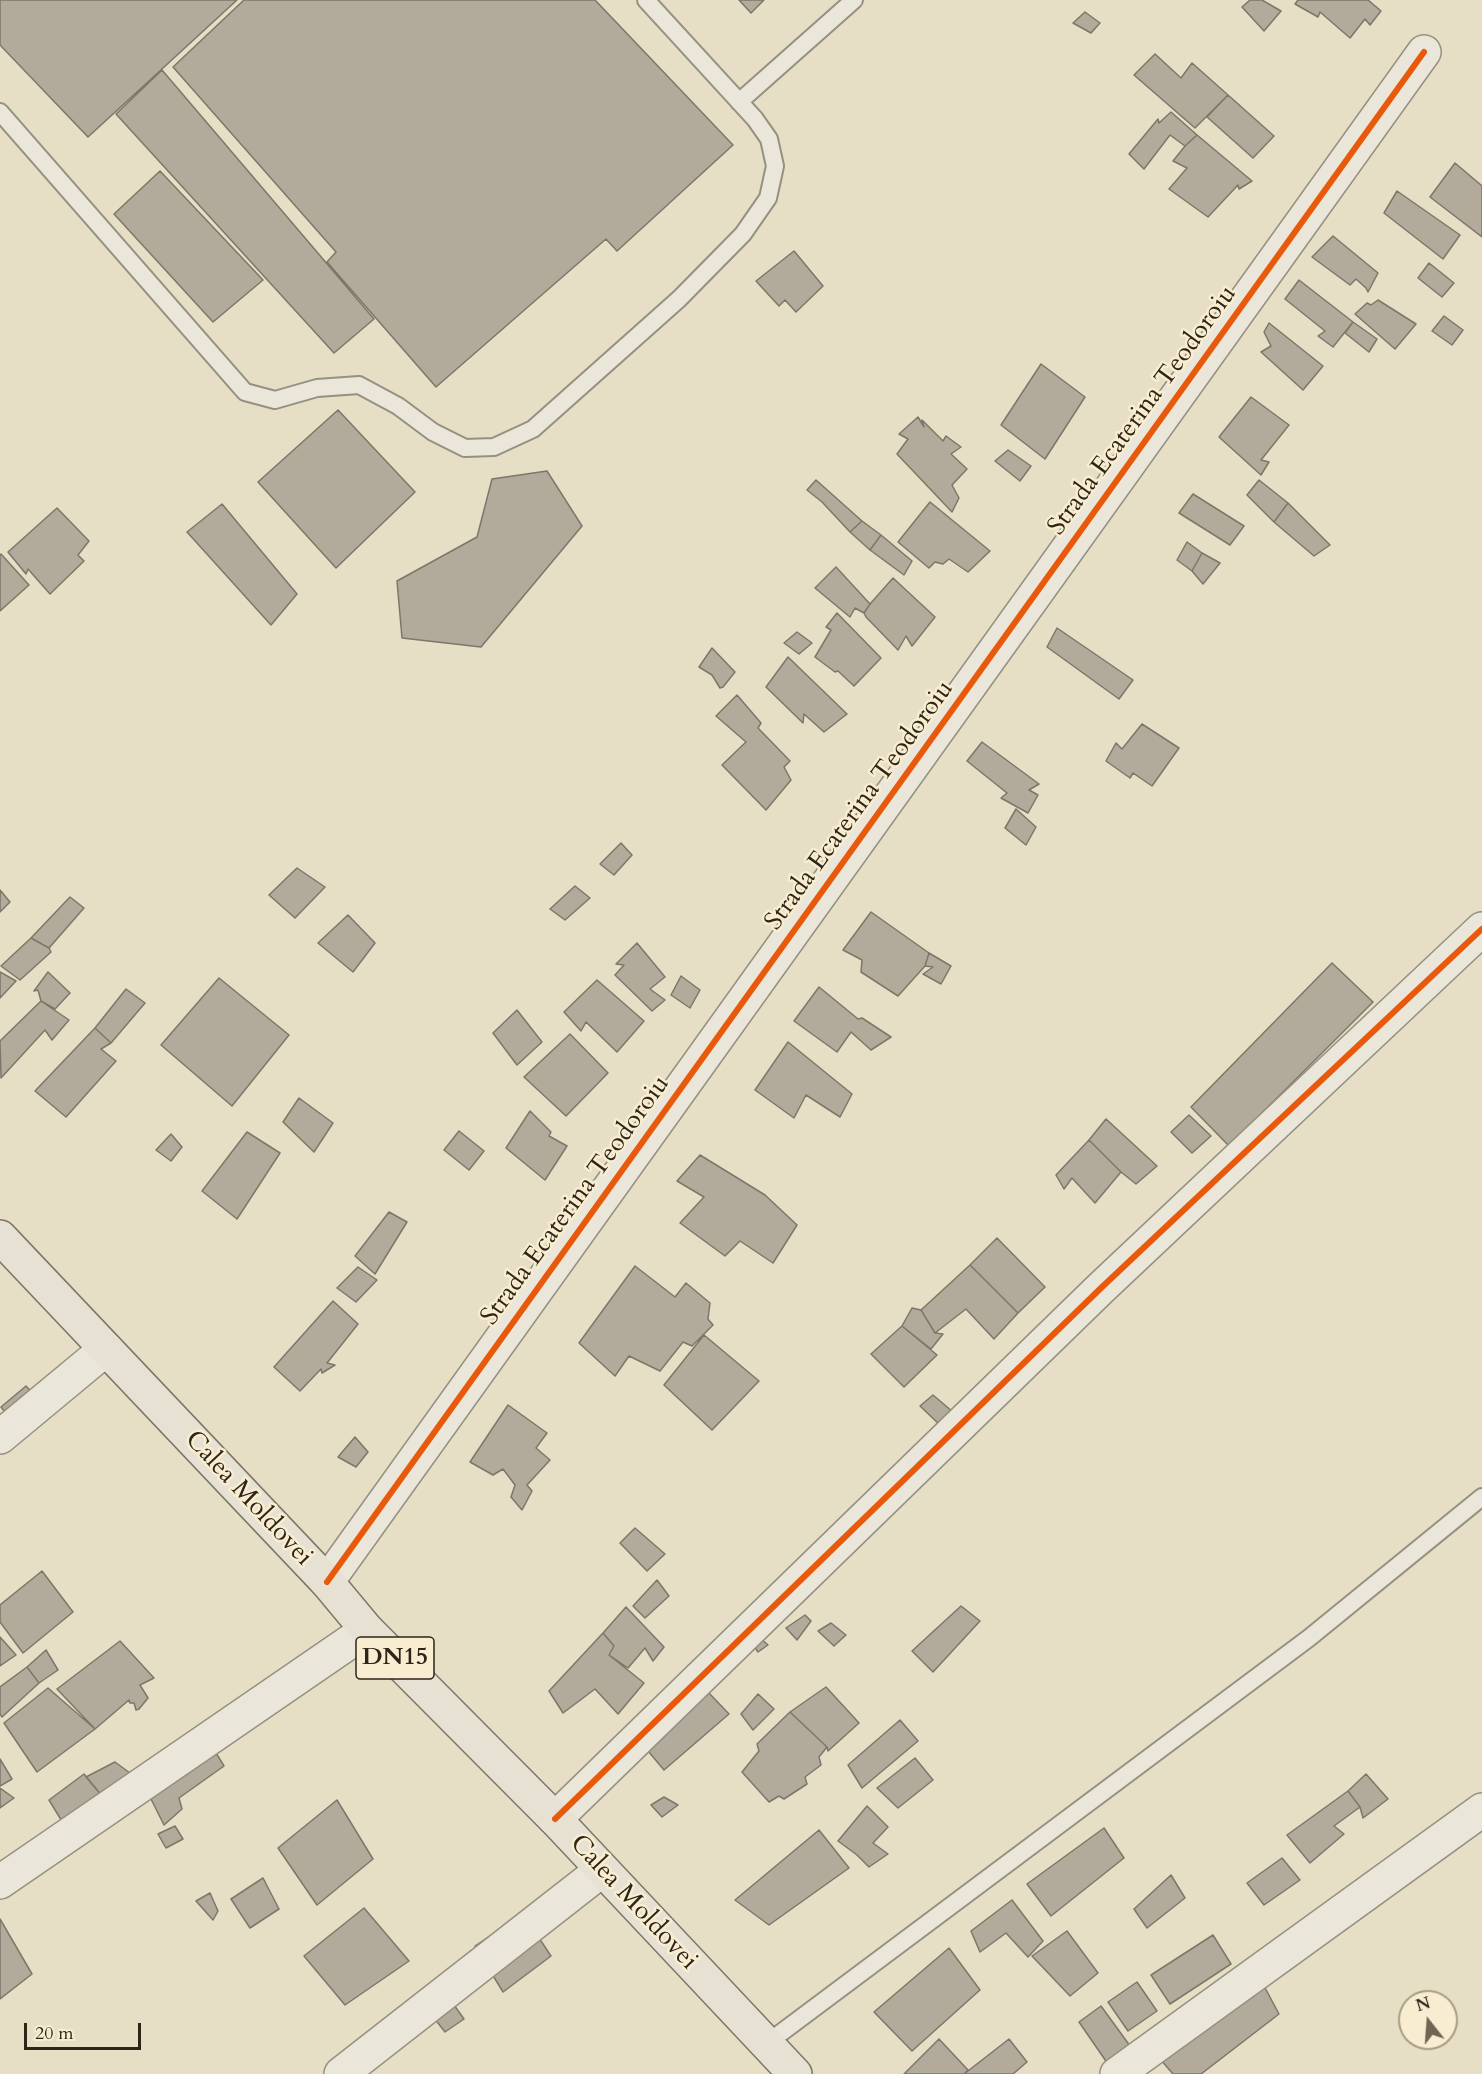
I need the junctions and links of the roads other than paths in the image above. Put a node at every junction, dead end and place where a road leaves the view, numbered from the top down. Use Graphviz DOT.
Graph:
graph roads {
  1 [pos="646,0"];
  2 [pos="854,0"];
  3 [pos="1424,52"];
  4 [pos="739,102"];
  5 [pos="0,112"];
  6 [pos="1482,929"];
  7 [pos="0,1237"];
  8 [pos="106,1349"];
  9 [pos="0,1437"];
  10 [pos="1482,1497"];
  11 [pos="327,1582"];
  12 [pos="367,1630"];
  13 [pos="1482,1810"];
  14 [pos="555,1819"];
  15 [pos="602,1870"];
  16 [pos="0,1882"];
  17 [pos="766,2044"];
  18 [pos="341,2074"];
  19 [pos="795,2074"];
  20 [pos="1117,2074"];
  1 -- 4 [label="lane"];
  2 -- 4 [label="lane"];
  3 -- 11 [label="street, Strada Ecaterina Teodoroiu"];
  4 -- 5 [label="lane"];
  6 -- 14 [label="street"];
  7 -- 8 [label="main road, Calea Moldovei / DN15"];
  8 -- 9 [label="street"];
  8 -- 11 [label="main road, Calea Moldovei / DN15"];
  10 -- 17 [label="lane"];
  11 -- 12 [label="main road, Calea Moldovei / DN15"];
  12 -- 14 [label="main road, Calea Moldovei / DN15"];
  12 -- 16 [label="street"];
  13 -- 20 [label="street"];
  14 -- 15 [label="main road, Calea Moldovei / DN15"];
  15 -- 17 [label="main road, Calea Moldovei / DN15"];
  15 -- 18 [label="street"];
  17 -- 19 [label="main road, Calea Moldovei / DN15"];
}
